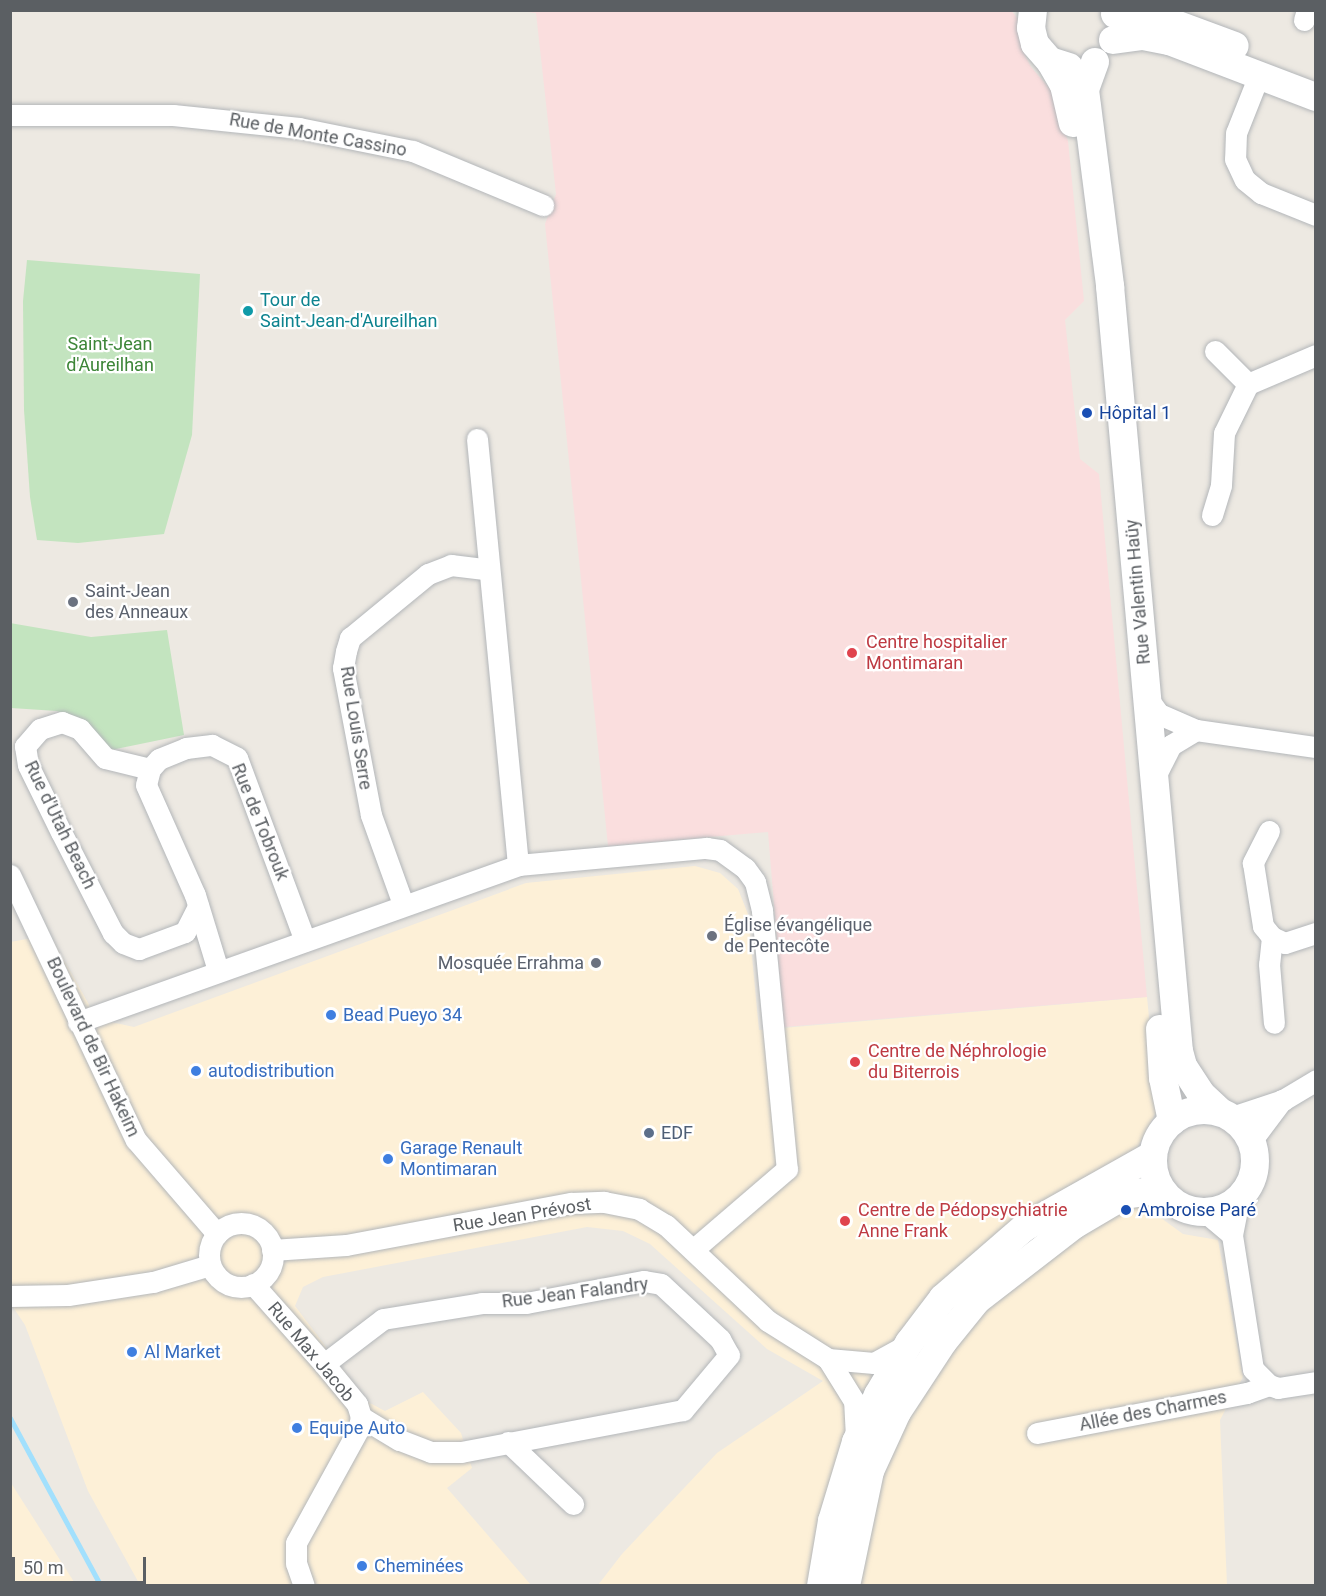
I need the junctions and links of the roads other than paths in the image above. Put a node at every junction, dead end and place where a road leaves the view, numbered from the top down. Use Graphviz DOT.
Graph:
graph roads {
  1 [pos="1030,14"];
  2 [pos="1114,21"];
  3 [pos="1050,61"];
  4 [pos="1095,62"];
  5 [pos="1259,75"];
  6 [pos="1316,77"];
  7 [pos="1316,97"];
  8 [pos="10,115"];
  9 [pos="543,205"];
  10 [pos="1316,214"];
  11 [pos="1215,351"];
  12 [pos="1316,355"];
  13 [pos="1248,384"];
  14 [pos="477,439"];
  15 [pos="1212,515"];
  16 [pos="489,570"];
  17 [pos="1148,699"];
  18 [pos="1197,730"];
  19 [pos="1316,747"];
  20 [pos="150,769"];
  21 [pos="1156,774"];
  22 [pos="1269,831"];
  23 [pos="518,865"];
  24 [pos="10,875"];
  25 [pos="403,904"];
  26 [pos="198,906"];
  27 [pos="185,933"];
  28 [pos="1316,933"];
  29 [pos="1272,937"];
  30 [pos="305,941"];
  31 [pos="218,970"];
  32 [pos="78,1022"];
  33 [pos="1274,1023"];
  34 [pos="1316,1080"];
  35 [pos="1283,1100"];
  36 [pos="1226,1114"];
  37 [pos="1172,1121"];
  38 [pos="1252,1140"];
  39 [pos="1153,1155"];
  40 [pos="1161,1189"];
  41 [pos="1239,1199"];
  42 [pos="1205,1212"];
  43 [pos="217,1234"];
  44 [pos="1232,1235"];
  45 [pos="694,1249"];
  46 [pos="272,1250"];
  47 [pos="210,1265"];
  48 [pos="254,1284"];
  49 [pos="10,1296"];
  50 [pos="909,1342"];
  51 [pos="828,1359"];
  52 [pos="324,1364"];
  53 [pos="1316,1382"];
  54 [pos="1269,1385"];
  55 [pos="361,1417"];
  56 [pos="1037,1433"];
  57 [pos="508,1442"];
  58 [pos="856,1442"];
  59 [pos="573,1504"];
  60 [pos="304,1586"];
  61 [pos="821,1586"];
  62 [pos="846,1586"];
  1 -- 3 [label="street, Rue Valentin Haüy"];
  2 -- 4 [label="street, Rue Valentin Haüy"];
  2 -- 5 [label="street"];
  2 -- 6 [label="street"];
  3 -- 4 [label="street"];
  3 -- 37 [label="street, Rue Valentin Haüy"];
  4 -- 17 [label="street, Rue Valentin Haüy"];
  5 -- 7 [label="street"];
  5 -- 10 [label="street"];
  8 -- 9 [label="street, Rue de Monte Cassino"];
  11 -- 13 [label="street"];
  12 -- 13 [label="street"];
  13 -- 15 [label="street"];
  14 -- 16 [label="street"];
  16 -- 23 [label="street"];
  16 -- 25 [label="street, Rue Louis Serre"];
  17 -- 18 [label="street"];
  17 -- 21 [label="street, Rue Valentin Haüy"];
  18 -- 19 [label="street"];
  18 -- 21 [label="street"];
  20 -- 26 [label="street"];
  20 -- 27 [label="street, Rue d'Utah Beach"];
  20 -- 30 [label="street, Rue de Tobrouk"];
  21 -- 36 [label="street, Rue Valentin Haüy"];
  22 -- 29 [label="street"];
  23 -- 25 [label="street"];
  23 -- 45 [label="street"];
  24 -- 32 [label="street, Boulevard de Bir Hakeim"];
  25 -- 30 [label="street"];
  26 -- 27 [label="street"];
  26 -- 31 [label="street"];
  27 -- 31 [label="street"];
  28 -- 29 [label="street"];
  29 -- 33 [label="street"];
  30 -- 31 [label="street"];
  31 -- 32 [label="street"];
  32 -- 43 [label="street, Boulevard de Bir Hakeim"];
  34 -- 35 [label="street"];
  35 -- 36 [label="street"];
  35 -- 38 [label="street"];
  36 -- 37 [label="street"];
  36 -- 38 [label="street"];
  37 -- 39 [label="street"];
  38 -- 41 [label="street"];
  39 -- 40 [label="street"];
  39 -- 50 [label="street"];
  40 -- 42 [label="street"];
  40 -- 62 [label="street"];
  41 -- 42 [label="street"];
  41 -- 44 [label="street"];
  42 -- 44 [label="street"];
  43 -- 46 [label="street"];
  43 -- 47 [label="street"];
  44 -- 54 [label="street"];
  45 -- 46 [label="street, Rue Jean Prévost"];
  45 -- 51 [label="street, Rue Jean Prévost"];
  46 -- 48 [label="street"];
  47 -- 48 [label="street"];
  47 -- 49 [label="street"];
  48 -- 52 [label="street, Rue Max Jacob"];
  50 -- 51 [label="street, Rue Jean Prévost"];
  50 -- 58 [label="street"];
  51 -- 58 [label="street, Rue Jean Prévost"];
  52 -- 55 [label="street, Rue Max Jacob"];
  52 -- 57 [label="street, Rue Jean Falandry"];
  53 -- 54 [label="street, Allée des Charmes"];
  54 -- 56 [label="street, Allée des Charmes"];
  55 -- 57 [label="street, Rue Jean Falandry"];
  55 -- 60 [label="street, Rue Max Jacob"];
  57 -- 59 [label="street"];
  58 -- 61 [label="street"];
}
